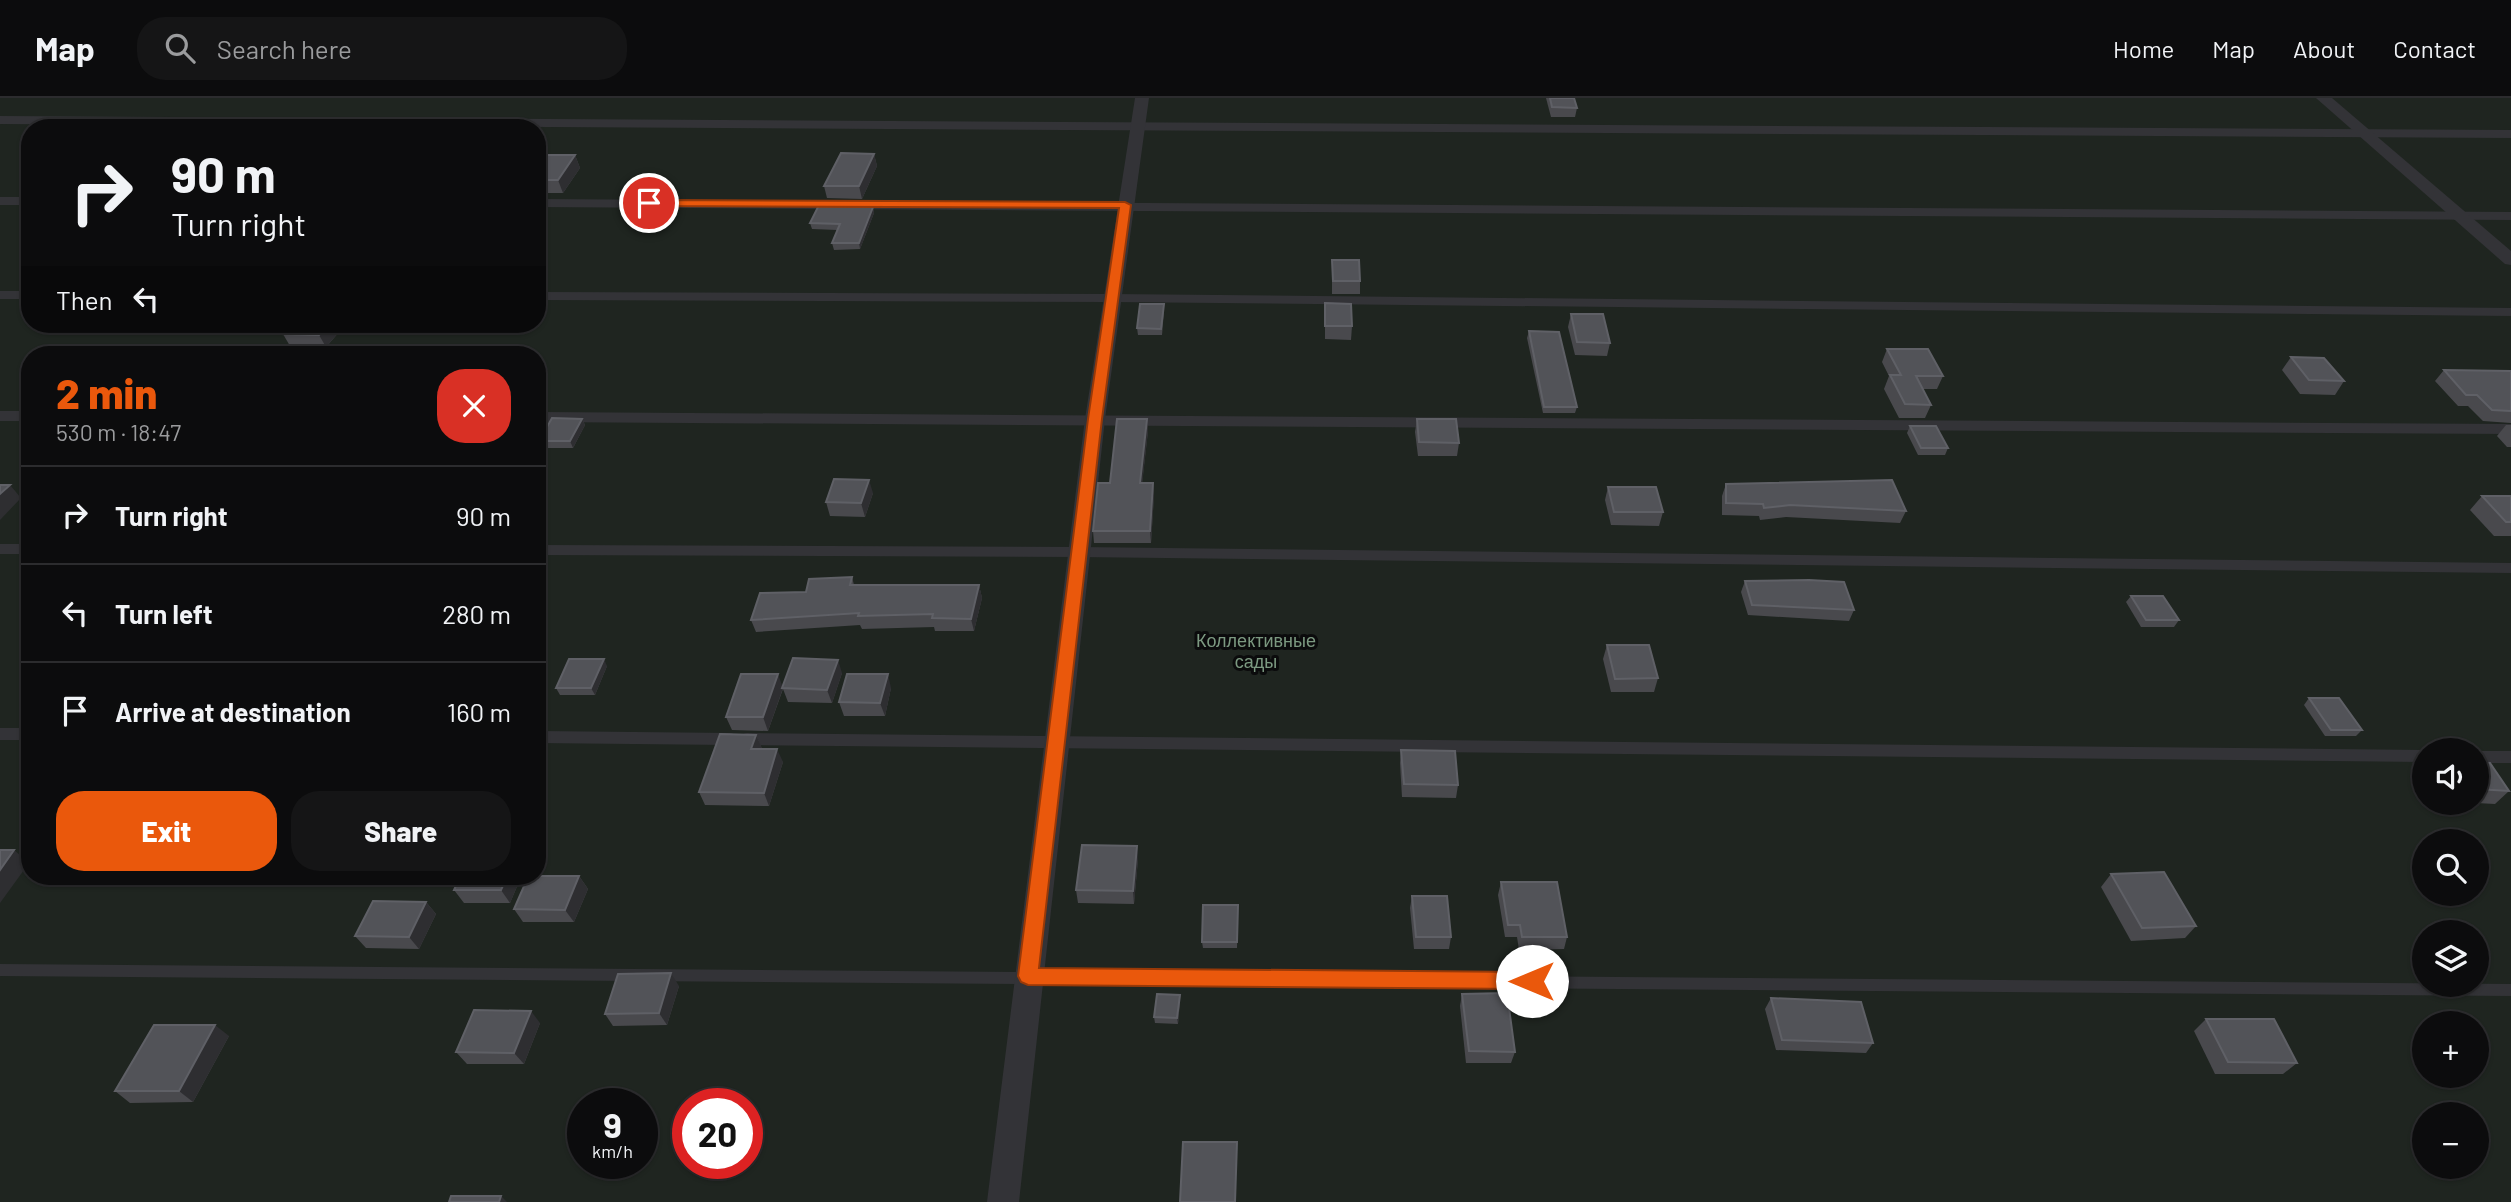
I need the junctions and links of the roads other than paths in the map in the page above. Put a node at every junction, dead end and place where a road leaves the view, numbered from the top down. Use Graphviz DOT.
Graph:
graph roads {
  1 [pos="1142,98"];
  2 [pos="2323,98"];
  3 [pos="0,120"];
  4 [pos="21,120"];
  5 [pos="546,122"];
  6 [pos="1138,124"];
  7 [pos="2365,133"];
  8 [pos="2511,134"];
  9 [pos="0,201"];
  10 [pos="21,201"];
  11 [pos="546,203"];
  12 [pos="1125,205"];
  13 [pos="2460,216"];
  14 [pos="2511,216"];
  15 [pos="2511,260"];
  16 [pos="0,295"];
  17 [pos="21,295"];
  18 [pos="546,296"];
  19 [pos="1112,298"];
  20 [pos="2511,312"];
  21 [pos="0,416"];
  22 [pos="21,416"];
  23 [pos="546,417"];
  24 [pos="1095,419"];
  25 [pos="2511,429"];
  26 [pos="0,549"];
  27 [pos="21,549"];
  28 [pos="546,550"];
  29 [pos="1079,552"];
  30 [pos="2511,568"];
  31 [pos="0,734"];
  32 [pos="21,734"];
  33 [pos="546,737"];
  34 [pos="1056,741"];
  35 [pos="2412,756"];
  36 [pos="2489,757"];
  37 [pos="2511,757"];
  38 [pos="0,970"];
  39 [pos="1028,976"];
  40 [pos="2511,989"];
  41 [pos="1003,1202"];
  1 -- 6 [label="street"];
  2 -- 7 [label="street"];
  3 -- 4 [label="lane"];
  5 -- 6 [label="lane"];
  6 -- 7 [label="lane"];
  6 -- 12 [label="street"];
  7 -- 8 [label="lane"];
  7 -- 13 [label="street"];
  9 -- 10 [label="lane"];
  11 -- 12 [label="lane"];
  12 -- 13 [label="lane"];
  12 -- 19 [label="street"];
  13 -- 14 [label="lane"];
  13 -- 15 [label="street"];
  16 -- 17 [label="lane"];
  18 -- 19 [label="lane"];
  19 -- 20 [label="lane"];
  19 -- 24 [label="street"];
  21 -- 22 [label="lane"];
  23 -- 24 [label="lane"];
  24 -- 25 [label="lane"];
  24 -- 29 [label="street"];
  26 -- 27 [label="lane"];
  28 -- 29 [label="lane"];
  29 -- 30 [label="lane"];
  29 -- 34 [label="street"];
  31 -- 32 [label="lane"];
  33 -- 34 [label="lane"];
  34 -- 35 [label="lane"];
  34 -- 39 [label="street"];
  36 -- 37 [label="lane"];
  38 -- 39 [label="lane"];
  39 -- 40 [label="lane"];
  39 -- 41 [label="street"];
}
